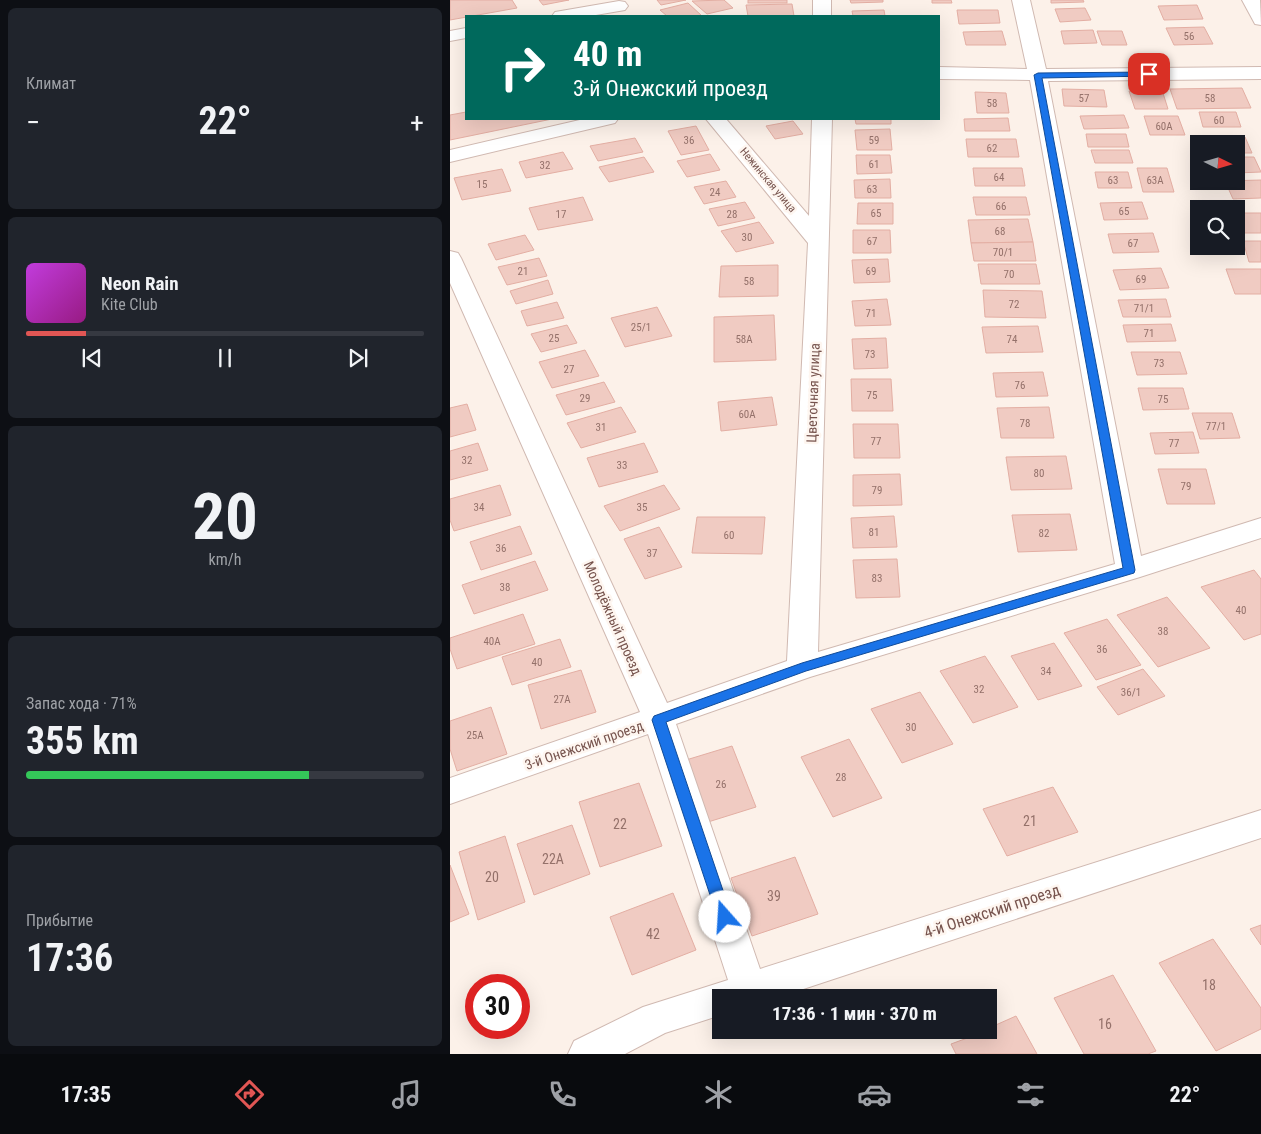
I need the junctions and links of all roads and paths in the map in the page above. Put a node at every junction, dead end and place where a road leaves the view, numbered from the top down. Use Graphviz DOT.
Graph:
graph roads {
  1 [pos="822,0"];
  2 [pos="1021,0"];
  3 [pos="1252,0"];
  4 [pos="621,7"];
  5 [pos="568,15"];
  6 [pos="822,15"];
  7 [pos="1261,20"];
  8 [pos="465,33"];
  9 [pos="450,36"];
  10 [pos="1261,73"];
  11 [pos="940,74"];
  12 [pos="1038,75"];
  13 [pos="604,120"];
  14 [pos="717,120"];
  15 [pos="822,120"];
  16 [pos="450,156"];
  17 [pos="819,242"];
  18 [pos="450,258"];
  19 [pos="1261,528"];
  20 [pos="1130,570"];
  21 [pos="802,668"];
  22 [pos="659,720"];
  23 [pos="450,791"];
  24 [pos="1261,824"];
  25 [pos="729,989"];
  26 [pos="750,989"];
  27 [pos="712,1001"];
  28 [pos="587,1054"];
  1 -- 6 [label="street"];
  2 -- 12 [label="street"];
  3 -- 7 [label="street"];
  4 -- 5 [label="street"];
  8 -- 9 [label="street"];
  10 -- 12 [label="street"];
  11 -- 12 [label="street"];
  12 -- 20 [label="street"];
  13 -- 16 [label="street"];
  14 -- 17 [label="street, Нежинская улица"];
  15 -- 17 [label="street, Цветочная улица"];
  17 -- 21 [label="street, Цветочная улица"];
  18 -- 22 [label="street, Молодёжный проезд"];
  19 -- 20 [label="street, 3-й Онежский проезд"];
  20 -- 21 [label="street, 3-й Онежский проезд"];
  21 -- 22 [label="street, 3-й Онежский проезд"];
  22 -- 23 [label="street, 3-й Онежский проезд"];
  22 -- 25 [label="street, Молодёжный проезд"];
  24 -- 26 [label="street, 4-й Онежский проезд"];
  27 -- 28 [label="street, 4-й Онежский проезд"];
}
